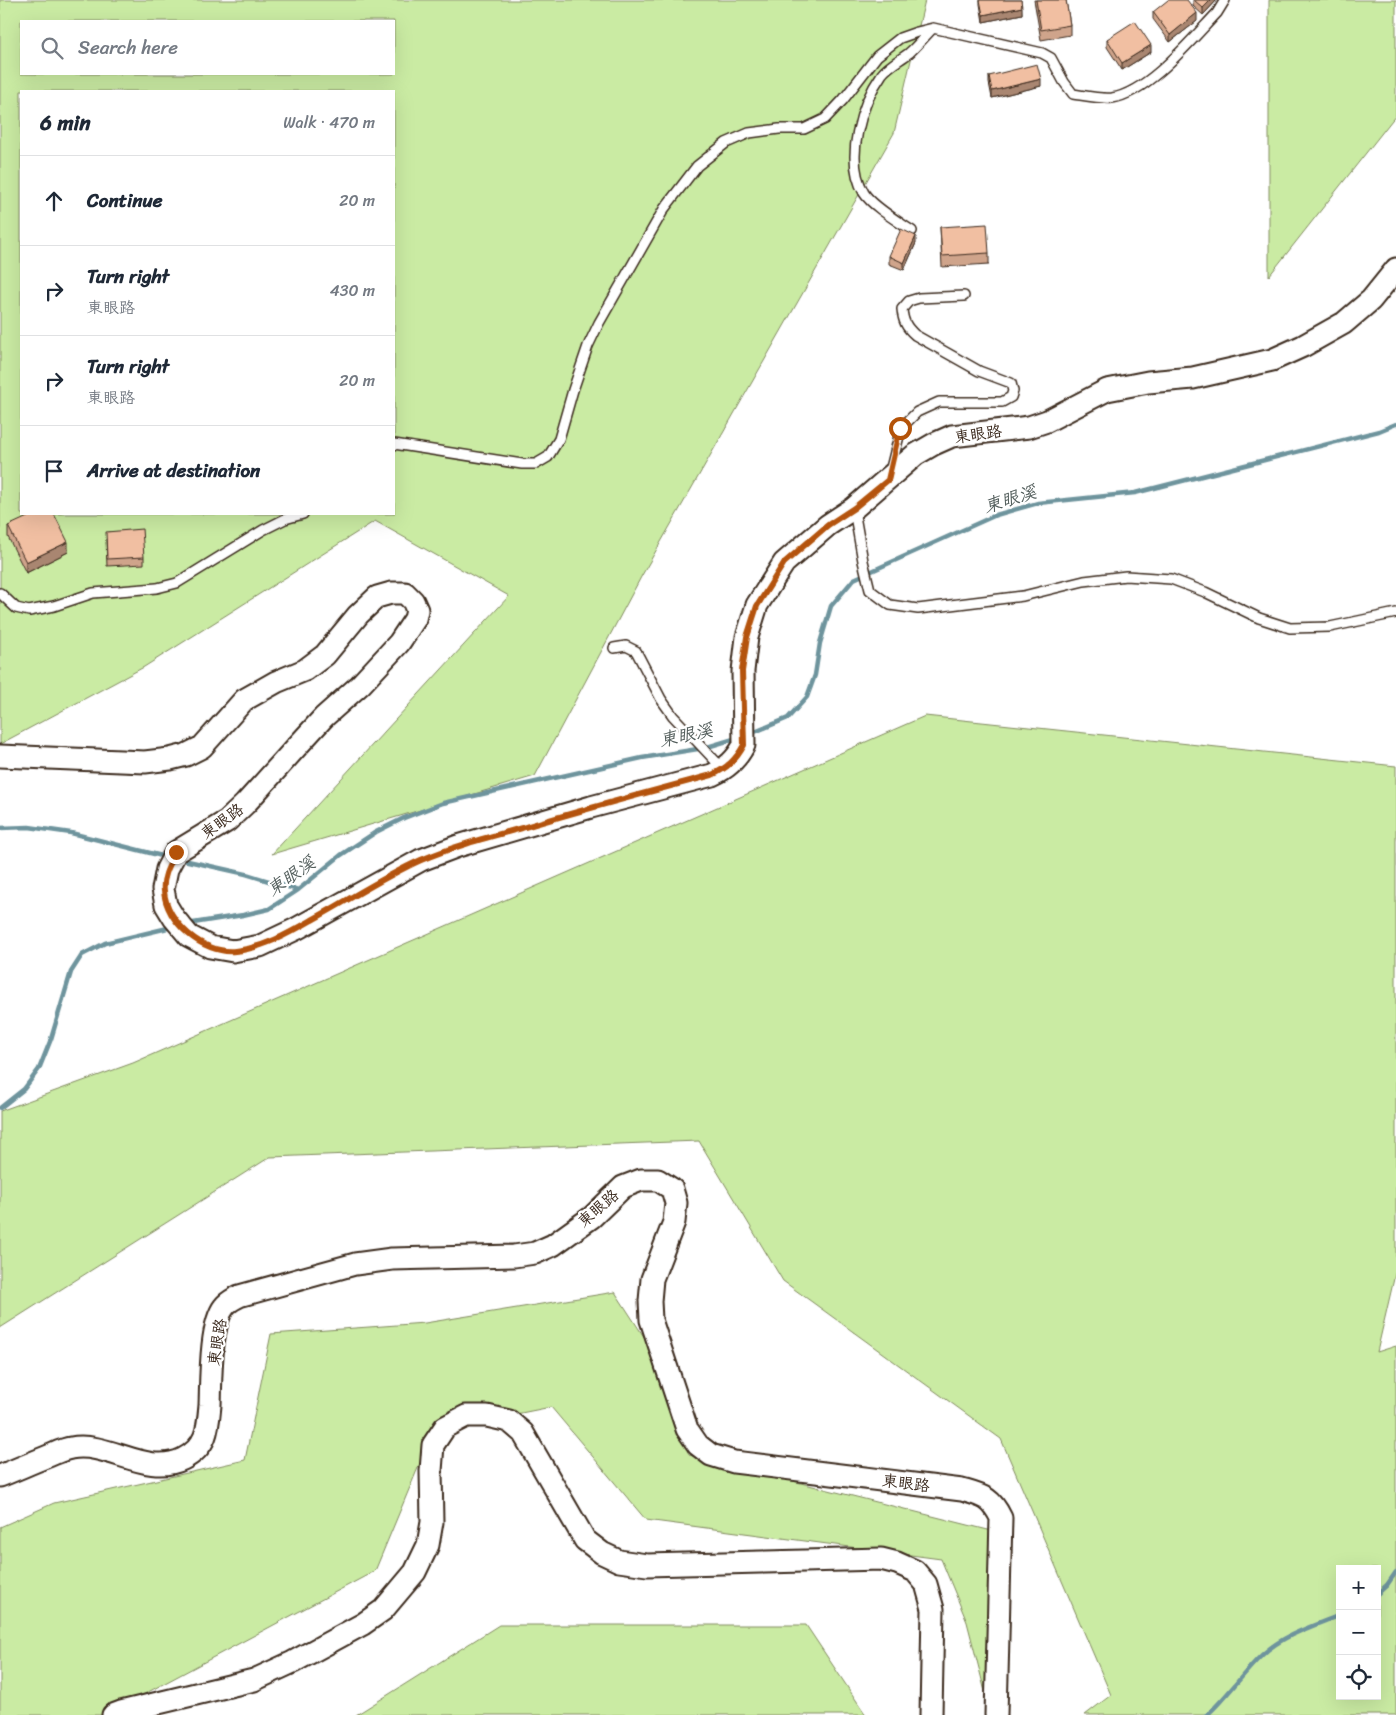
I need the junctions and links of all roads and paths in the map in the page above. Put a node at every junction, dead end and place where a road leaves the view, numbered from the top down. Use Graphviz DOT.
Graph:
graph roads {
  1 [pos="1225,0"];
  2 [pos="933,28"];
  3 [pos="912,231"];
  4 [pos="1396,269"];
  5 [pos="964,296"];
  6 [pos="395,444"];
  7 [pos="888,480"];
  8 [pos="854,508"];
  9 [pos="299,515"];
  10 [pos="0,593"];
  11 [pos="1396,613"];
  12 [pos="614,648"];
  13 [pos="0,756"];
  14 [pos="723,769"];
  15 [pos="0,1476"];
  16 [pos="113,1715"];
  17 [pos="932,1715"];
  18 [pos="996,1715"];
  1 -- 2 [label="lane"];
  2 -- 3 [label="lane"];
  2 -- 6 [label="lane"];
  4 -- 7 [label="street, 東眼路"];
  5 -- 7 [label="lane"];
  7 -- 8 [label="street, 東眼路"];
  8 -- 11 [label="lane"];
  8 -- 14 [label="street, 東眼路"];
  9 -- 10 [label="lane"];
  12 -- 14 [label="lane"];
  13 -- 14 [label="street, 東眼路"];
  15 -- 18 [label="street, 東眼路"];
  16 -- 17 [label="street"];
}
